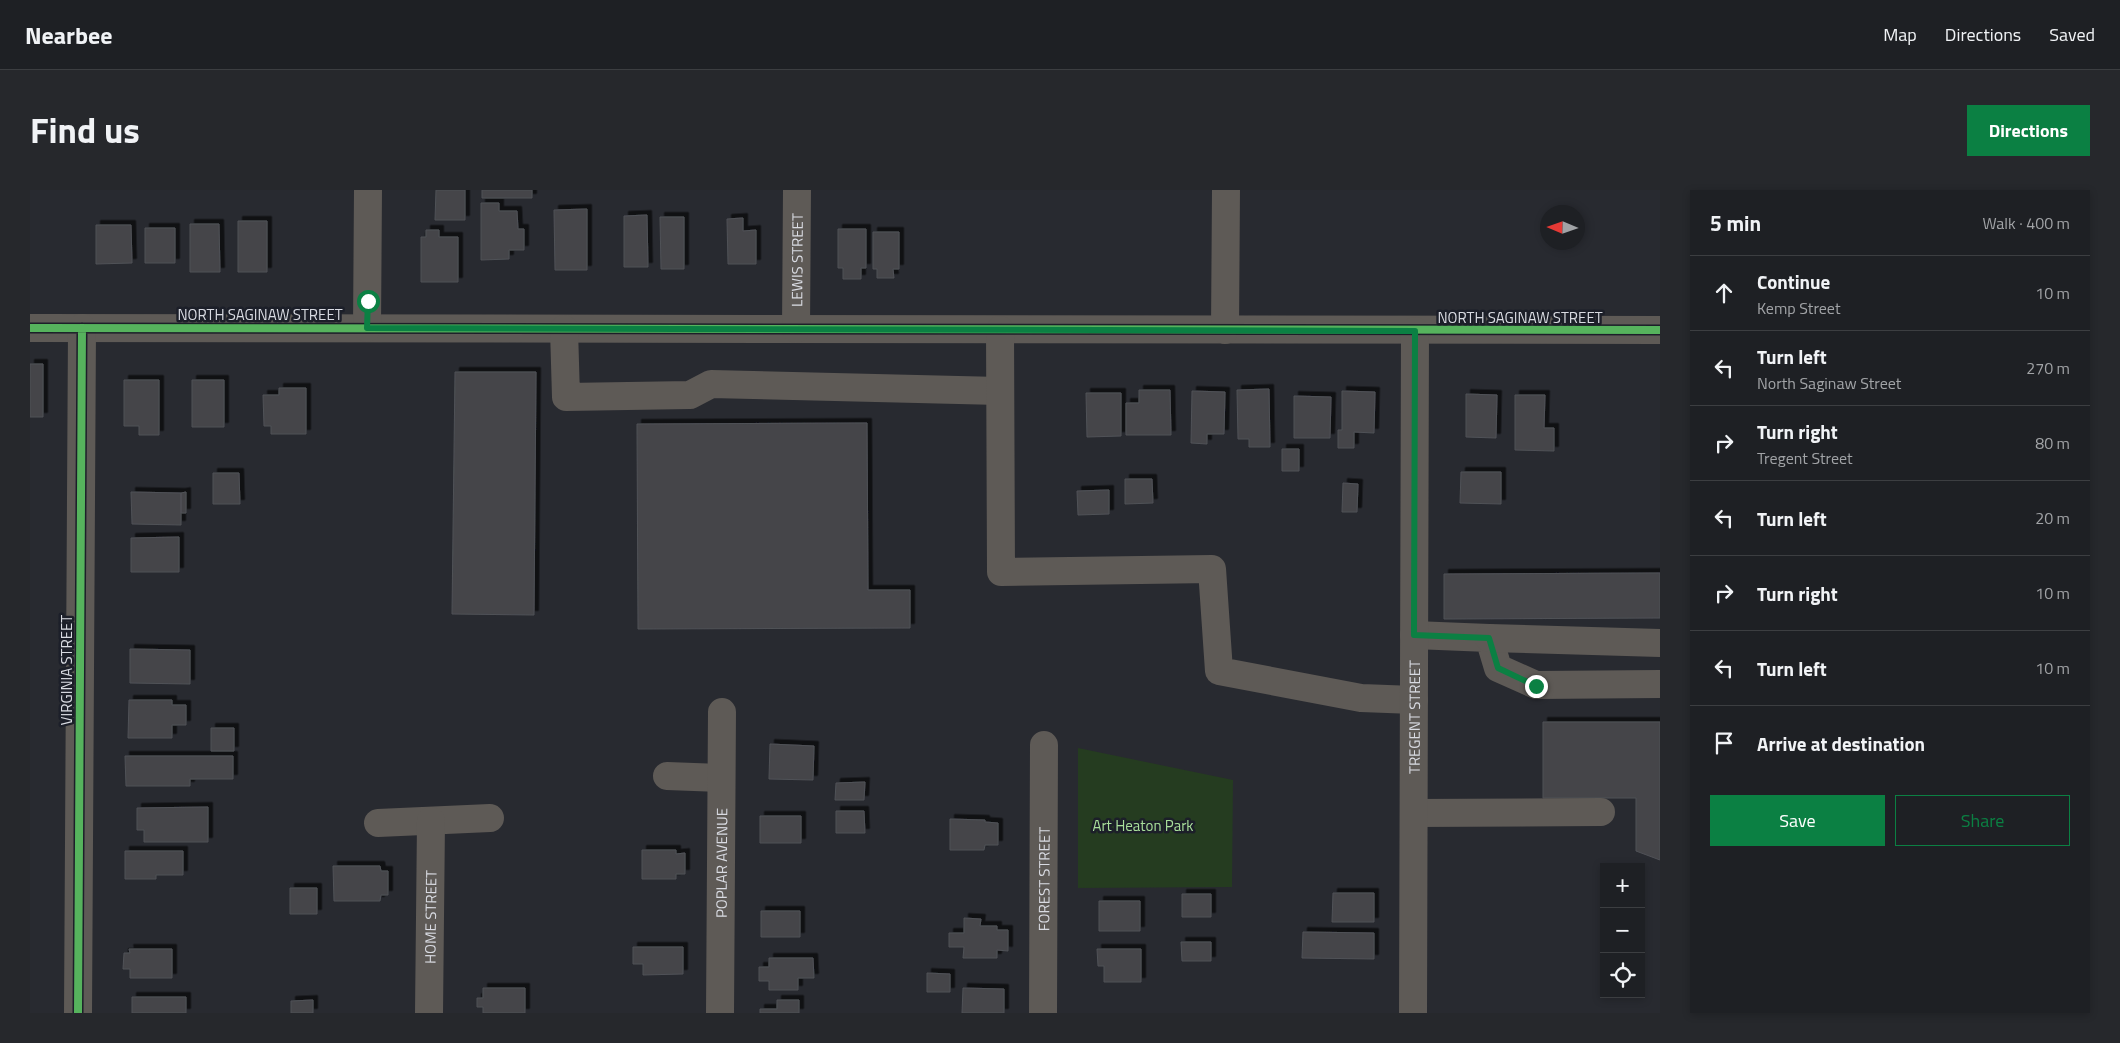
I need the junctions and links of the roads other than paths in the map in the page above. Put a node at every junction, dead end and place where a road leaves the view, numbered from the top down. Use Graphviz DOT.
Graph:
graph roads {
  1 [pos="368,190"];
  2 [pos="797,190"];
  3 [pos="1226,190"];
  4 [pos="30,328"];
  5 [pos="82,328"];
  6 [pos="367,328"];
  7 [pos="564,329"];
  8 [pos="796,329"];
  9 [pos="1000,330"];
  10 [pos="1225,330"];
  11 [pos="1660,330"];
  12 [pos="1415,331"];
  13 [pos="1000,391"];
  14 [pos="1414,635"];
  15 [pos="1489,638"];
  16 [pos="1660,643"];
  17 [pos="1660,684"];
  18 [pos="1414,700"];
  19 [pos="722,712"];
  20 [pos="1044,745"];
  21 [pos="667,776"];
  22 [pos="721,778"];
  23 [pos="1601,812"];
  24 [pos="1414,813"];
  25 [pos="490,818"];
  26 [pos="431,821"];
  27 [pos="378,823"];
  28 [pos="78,1013"];
  29 [pos="429,1013"];
  30 [pos="720,1013"];
  31 [pos="1043,1013"];
  32 [pos="1413,1013"];
  1 -- 6 [label="street"];
  2 -- 8 [label="street, LEWIS STREET"];
  3 -- 10 [label="street"];
  4 -- 5 [label="street, NORTH SAGINAW STREET"];
  5 -- 6 [label="street, NORTH SAGINAW STREET"];
  5 -- 28 [label="street, VIRGINIA STREET"];
  6 -- 7 [label="street, NORTH SAGINAW STREET"];
  7 -- 8 [label="street, NORTH SAGINAW STREET"];
  7 -- 13 [label="street"];
  8 -- 9 [label="street, NORTH SAGINAW STREET"];
  9 -- 10 [label="street, NORTH SAGINAW STREET"];
  9 -- 13 [label="street"];
  10 -- 12 [label="street, NORTH SAGINAW STREET"];
  11 -- 12 [label="street, NORTH SAGINAW STREET"];
  12 -- 14 [label="street, TREGENT STREET"];
  13 -- 18 [label="street"];
  14 -- 15 [label="street"];
  14 -- 18 [label="street, TREGENT STREET"];
  15 -- 16 [label="street"];
  15 -- 17 [label="street"];
  18 -- 24 [label="street, TREGENT STREET"];
  19 -- 22 [label="street, POPLAR AVENUE"];
  20 -- 31 [label="street, FOREST STREET"];
  21 -- 22 [label="street"];
  22 -- 30 [label="street, POPLAR AVENUE"];
  23 -- 24 [label="street"];
  24 -- 32 [label="street, TREGENT STREET"];
  25 -- 26 [label="street"];
  26 -- 27 [label="street"];
  26 -- 29 [label="street, HOME STREET"];
}
